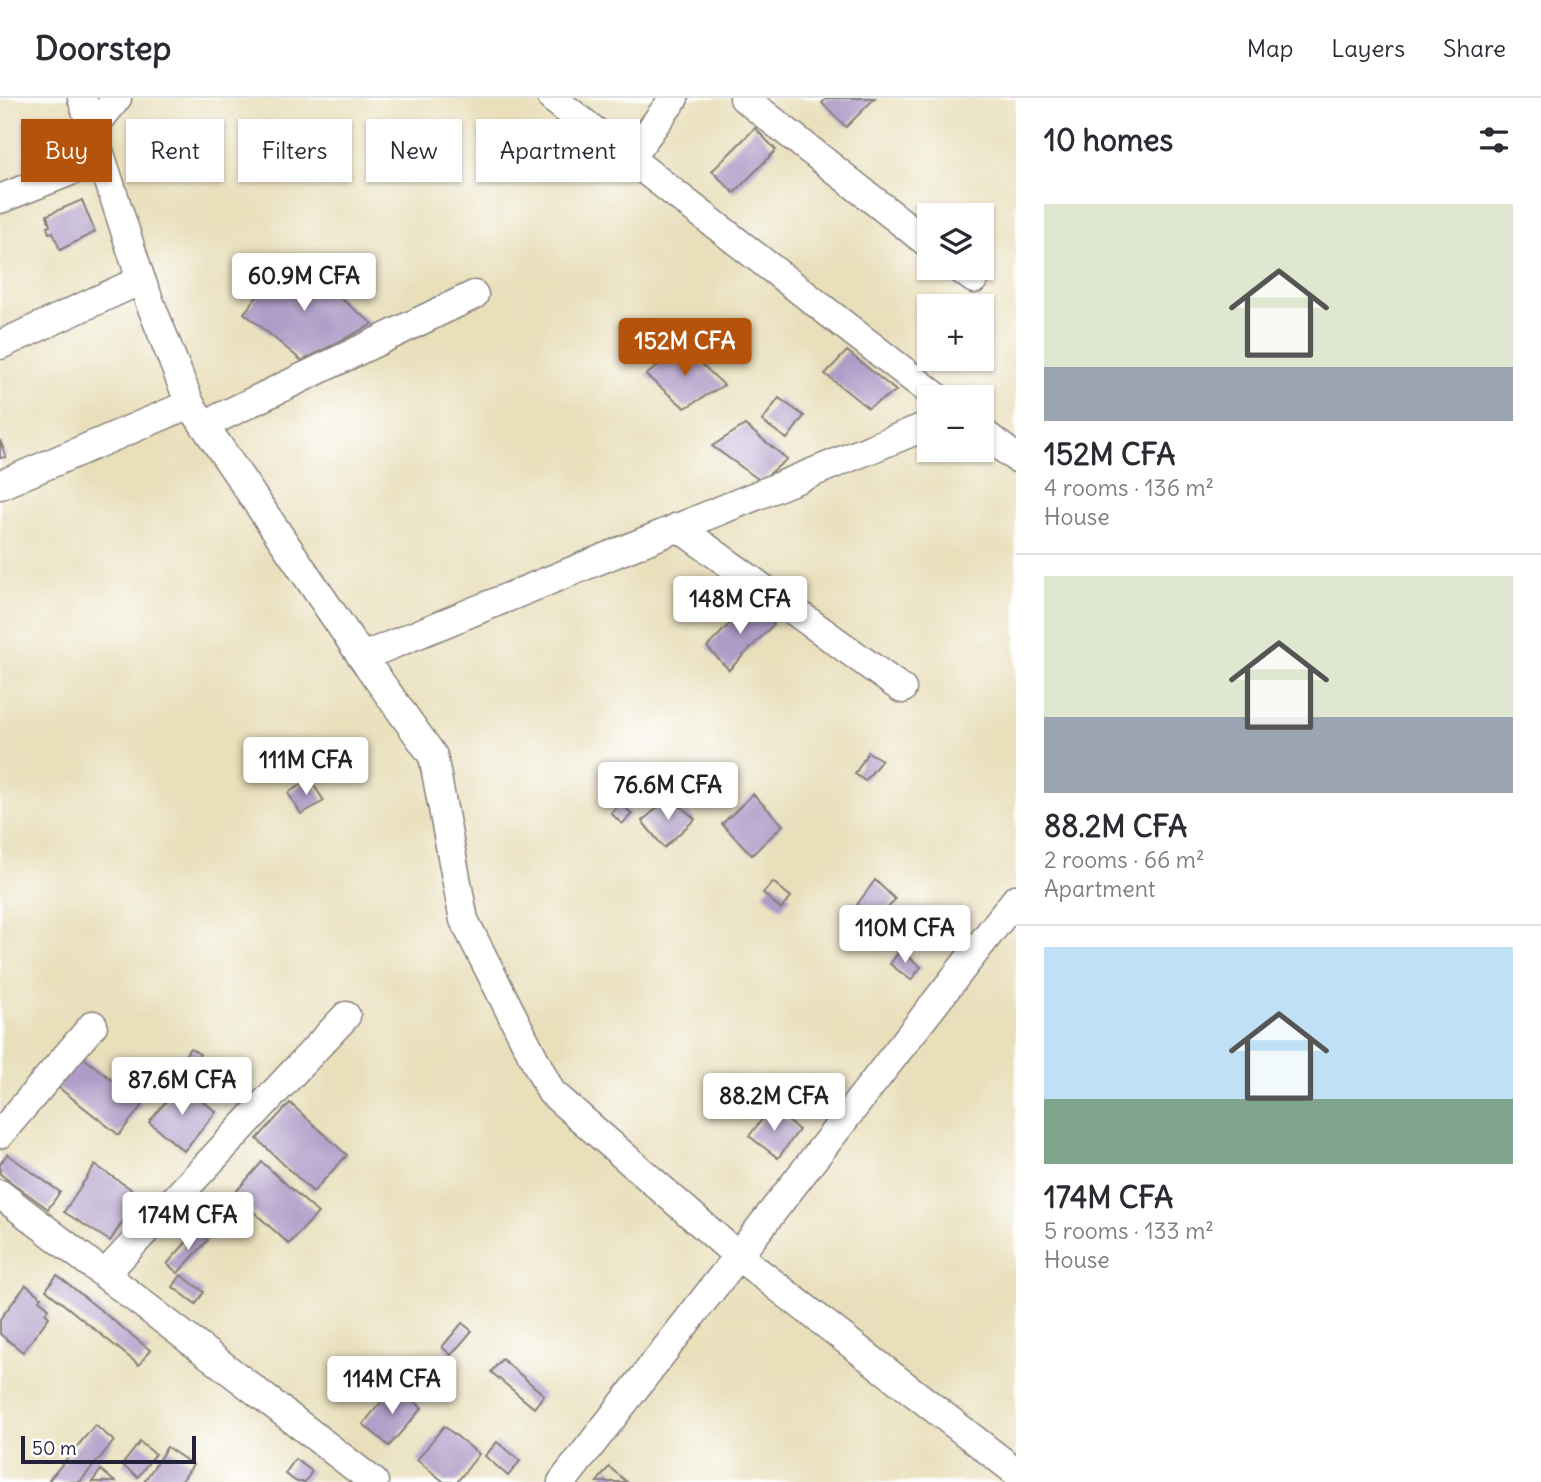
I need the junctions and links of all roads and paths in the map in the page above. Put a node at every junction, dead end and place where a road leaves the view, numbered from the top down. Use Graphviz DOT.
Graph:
graph roads {
  1 [pos="82,98"];
  2 [pos="117,98"];
  3 [pos="552,98"];
  4 [pos="674,98"];
  5 [pos="744,98"];
  6 [pos="89,119"];
  7 [pos="100,119"];
  8 [pos="579,119"];
  9 [pos="640,144"];
  10 [pos="640,166"];
  11 [pos="43,182"];
  12 [pos="109,182"];
  13 [pos="0,199"];
  14 [pos="917,235"];
  15 [pos="141,280"];
  16 [pos="474,295"];
  17 [pos="0,345"];
  18 [pos="922,385"];
  19 [pos="197,414"];
  20 [pos="917,430"];
  21 [pos="994,441"];
  22 [pos="1016,458"];
  23 [pos="0,485"];
  24 [pos="678,527"];
  25 [pos="362,657"];
  26 [pos="902,689"];
  27 [pos="1016,899"];
  28 [pos="1006,931"];
  29 [pos="345,1016"];
  30 [pos="93,1025"];
  31 [pos="0,1134"];
  32 [pos="0,1194"];
  33 [pos="738,1256"];
  34 [pos="105,1275"];
  35 [pos="1016,1472"];
  36 [pos="374,1482"];
  37 [pos="562,1482"];
  1 -- 6 [label="street"];
  2 -- 7 [label="street"];
  3 -- 8 [label="street"];
  4 -- 9 [label="street"];
  5 -- 14 [label="street"];
  10 -- 18 [label="street"];
  11 -- 13 [label="street"];
  12 -- 15 [label="street"];
  15 -- 17 [label="street"];
  15 -- 19 [label="street"];
  16 -- 19 [label="street"];
  19 -- 23 [label="street"];
  19 -- 25 [label="street"];
  20 -- 24 [label="street"];
  21 -- 22 [label="street"];
  24 -- 25 [label="street"];
  24 -- 26 [label="street"];
  25 -- 33 [label="street"];
  27 -- 28 [label="street"];
  28 -- 33 [label="street"];
  29 -- 34 [label="street"];
  30 -- 31 [label="street"];
  32 -- 34 [label="street"];
  33 -- 35 [label="street"];
  33 -- 37 [label="street"];
  34 -- 36 [label="street"];
}
